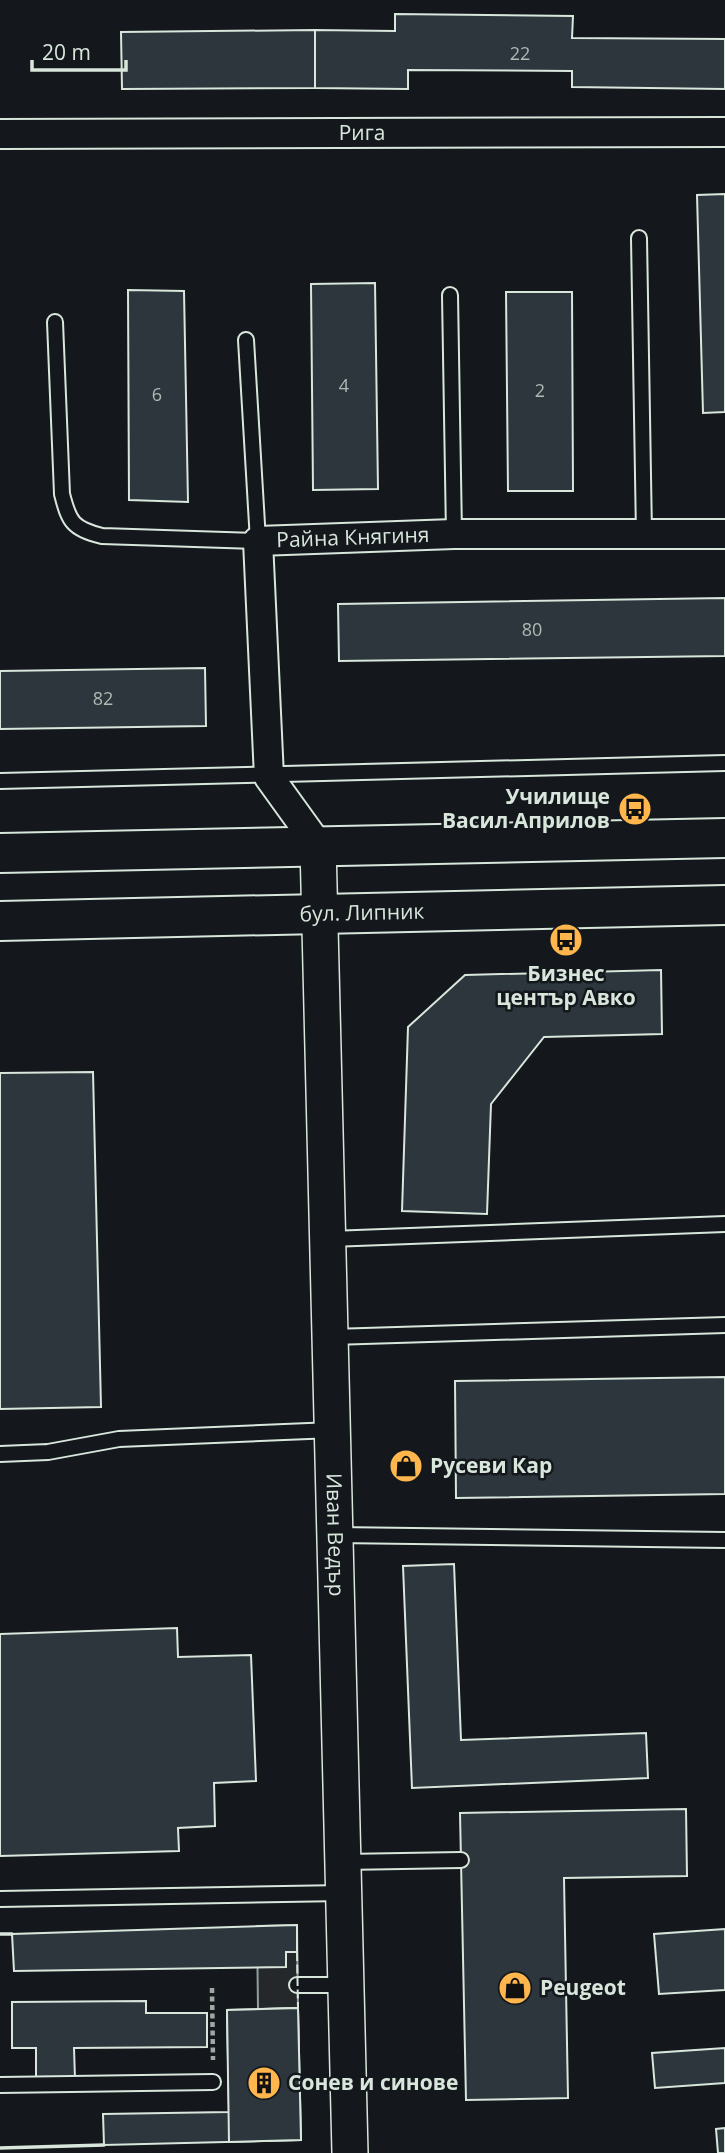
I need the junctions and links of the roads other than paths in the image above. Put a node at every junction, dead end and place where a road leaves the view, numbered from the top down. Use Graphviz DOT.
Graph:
graph roads {
  1 [pos="725,132"];
  2 [pos="0,134"];
  3 [pos="639,238"];
  4 [pos="450,295"];
  5 [pos="55,323"];
  6 [pos="246,340"];
  7 [pos="453,534"];
  8 [pos="644,534"];
  9 [pos="725,534"];
  10 [pos="258,541"];
  11 [pos="725,763"];
  12 [pos="269,776"];
  13 [pos="0,781"];
  14 [pos="725,838"];
  15 [pos="318,845"];
  16 [pos="0,853"];
  17 [pos="725,905"];
  18 [pos="322,914"];
  19 [pos="0,921"];
  20 [pos="725,1224"];
  21 [pos="330,1238"];
  22 [pos="725,1325"];
  23 [pos="332,1337"];
  24 [pos="334,1430"];
  25 [pos="0,1454"];
  26 [pos="336,1535"];
  27 [pos="725,1540"];
  28 [pos="461,1860"];
  29 [pos="344,1877"];
  30 [pos="0,1899"];
  31 [pos="298,1985"];
  32 [pos="347,1985"];
  33 [pos="213,2082"];
  34 [pos="0,2085"];
  35 [pos="350,2153"];
  1 -- 2 [label="street, Рига"];
  3 -- 8 [label="lane"];
  4 -- 7 [label="lane"];
  5 -- 10 [label="lane"];
  6 -- 10 [label="lane"];
  7 -- 8 [label="street, Райна Княгиня"];
  7 -- 10 [label="street, Райна Княгиня"];
  8 -- 9 [label="street, Райна Княгиня"];
  10 -- 12 [label="street, Райна Княгиня"];
  11 -- 12 [label="lane"];
  12 -- 13 [label="lane"];
  12 -- 15 [label="street"];
  14 -- 15 [label="main road"];
  15 -- 16 [label="main road"];
  15 -- 18 [label="street, Иван Ведър"];
  17 -- 18 [label="main road, бул. Липник"];
  18 -- 19 [label="main road, бул. Липник"];
  18 -- 21 [label="street, Иван Ведър"];
  20 -- 21 [label="lane"];
  21 -- 23 [label="street, Иван Ведър"];
  22 -- 23 [label="lane"];
  23 -- 24 [label="street, Иван Ведър"];
  24 -- 25 [label="lane"];
  24 -- 26 [label="street, Иван Ведър"];
  26 -- 27 [label="lane"];
  26 -- 29 [label="street, Иван Ведър"];
  28 -- 29 [label="lane"];
  29 -- 30 [label="lane"];
  29 -- 32 [label="street, Иван Ведър"];
  31 -- 32 [label="lane"];
  32 -- 35 [label="street, Иван Ведър"];
  33 -- 34 [label="lane"];
}
